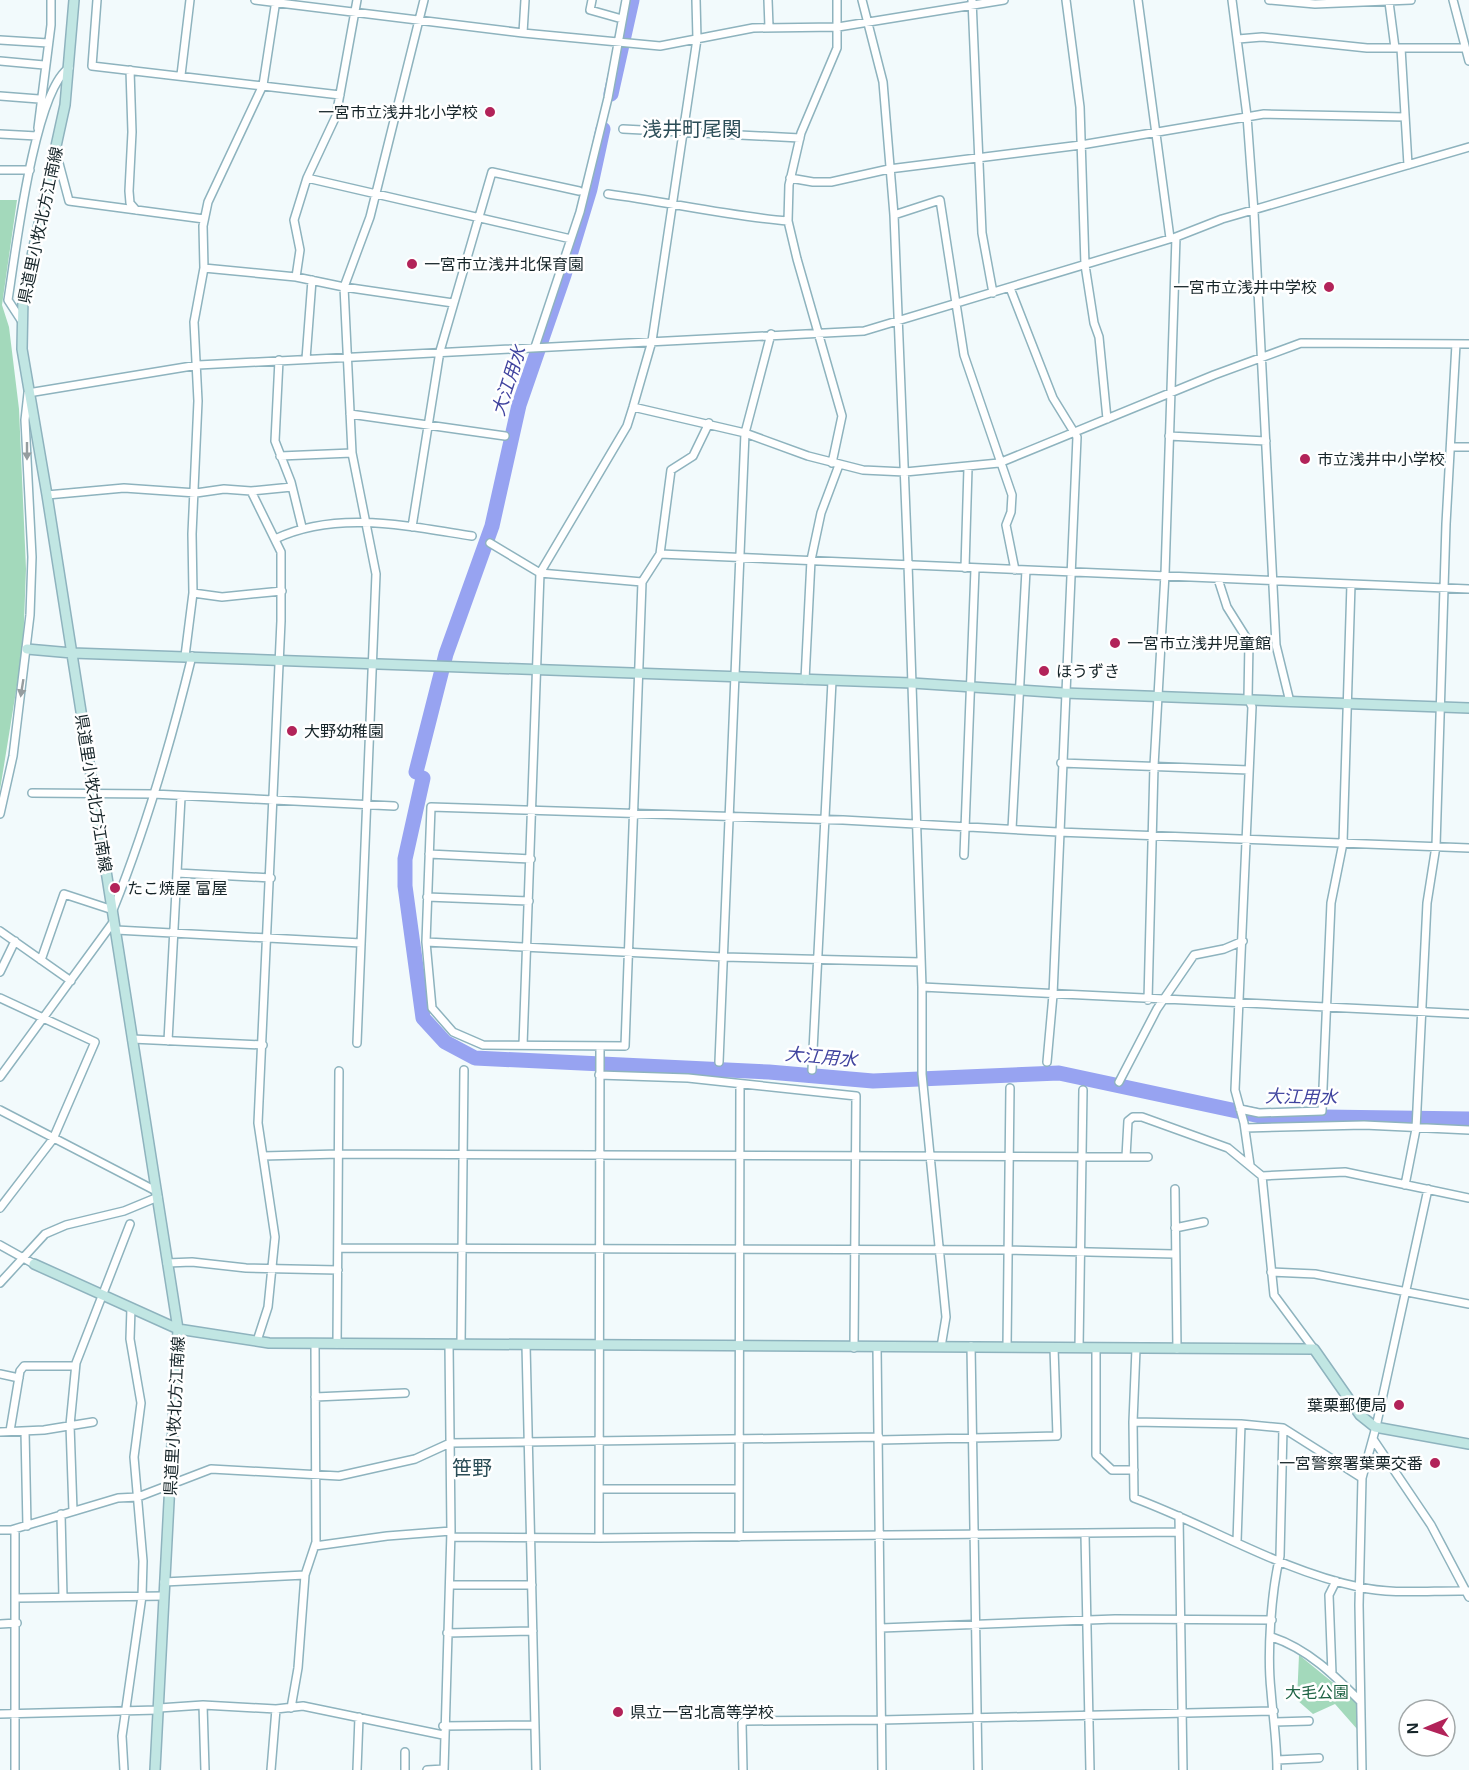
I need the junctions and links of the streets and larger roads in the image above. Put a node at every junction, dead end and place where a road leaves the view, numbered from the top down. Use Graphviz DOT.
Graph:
graph roads {
  1 [pos="51,0"];
  2 [pos="74,0"];
  3 [pos="97,0"];
  4 [pos="190,0"];
  5 [pos="255,0"];
  6 [pos="357,0"];
  7 [pos="424,0"];
  8 [pos="525,0"];
  9 [pos="592,0"];
  10 [pos="626,0"];
  11 [pos="696,0"];
  12 [pos="768,0"];
  13 [pos="837,0"];
  14 [pos="862,0"];
  15 [pos="1004,0"];
  16 [pos="1066,0"];
  17 [pos="1138,0"];
  18 [pos="1232,0"];
  19 [pos="1269,0"];
  20 [pos="1411,0"];
  21 [pos="1453,0"];
  22 [pos="275,1"];
  23 [pos="1332,2"];
  24 [pos="1389,2"];
  25 [pos="972,3"];
  26 [pos="355,11"];
  27 [pos="419,19"];
  28 [pos="622,19"];
  29 [pos="869,24"];
  30 [pos="769,27"];
  31 [pos="838,27"];
  32 [pos="523,33"];
  33 [pos="697,39"];
  34 [pos="1238,39"];
  35 [pos="0,40"];
  36 [pos="617,42"];
  37 [pos="48,43"];
  38 [pos="1398,48"];
  39 [pos="1465,48"];
  40 [pos="0,61"];
  41 [pos="1469,61"];
  42 [pos="44,65"];
  43 [pos="69,68"];
  44 [pos="130,70"];
  45 [pos="181,75"];
  46 [pos="263,86"];
  47 [pos="340,95"];
  48 [pos="0,96"];
  49 [pos="39,99"];
  50 [pos="1247,116"];
  51 [pos="1405,117"];
  52 [pos="623,129"];
  53 [pos="683,131"];
  54 [pos="1156,132"];
  55 [pos="0,134"];
  56 [pos="37,136"];
  57 [pos="800,138"];
  58 [pos="1081,145"];
  59 [pos="1469,147"];
  60 [pos="56,152"];
  61 [pos="979,158"];
  62 [pos="1408,165"];
  63 [pos="890,169"];
  64 [pos="30,170"];
  65 [pos="0,171"];
  66 [pos="307,177"];
  67 [pos="790,178"];
  68 [pos="579,191"];
  69 [pos="376,193"];
  70 [pos="608,194"];
  71 [pos="672,203"];
  72 [pos="136,210"];
  73 [pos="1254,212"];
  74 [pos="894,215"];
  75 [pos="479,218"];
  76 [pos="204,219"];
  77 [pos="788,221"];
  78 [pos="571,238"];
  79 [pos="1173,238"];
  80 [pos="1085,265"];
  81 [pos="204,268"];
  82 [pos="296,277"];
  83 [pos="312,280"];
  84 [pos="344,287"];
  85 [pos="1010,288"];
  86 [pos="993,293"];
  87 [pos="453,303"];
  88 [pos="956,304"];
  89 [pos="21,320"];
  90 [pos="897,322"];
  91 [pos="816,333"];
  92 [pos="771,334"];
  93 [pos="652,341"];
  94 [pos="1456,344"];
  95 [pos="1469,344"];
  96 [pos="536,347"];
  97 [pos="440,351"];
  98 [pos="347,357"];
  99 [pos="1262,358"];
  100 [pos="306,359"];
  101 [pos="279,360"];
  102 [pos="198,365"];
  103 [pos="28,393"];
  104 [pos="1171,393"];
  105 [pos="633,407"];
  106 [pos="350,414"];
  107 [pos="1107,419"];
  108 [pos="709,423"];
  109 [pos="429,425"];
  110 [pos="745,433"];
  111 [pos="1073,434"];
  112 [pos="505,436"];
  113 [pos="1169,436"];
  114 [pos="1266,441"];
  115 [pos="1451,447"];
  116 [pos="1469,447"];
  117 [pos="352,453"];
  118 [pos="280,456"];
  119 [pos="835,464"];
  120 [pos="999,464"];
  121 [pos="968,468"];
  122 [pos="904,472"];
  123 [pos="292,487"];
  124 [pos="251,491"];
  125 [pos="196,493"];
  126 [pos="47,495"];
  127 [pos="368,523"];
  128 [pos="302,527"];
  129 [pos="412,527"];
  130 [pos="472,536"];
  131 [pos="275,539"];
  132 [pos="490,543"];
  133 [pos="660,554"];
  134 [pos="740,558"];
  135 [pos="810,560"];
  136 [pos="908,564"];
  137 [pos="965,568"];
  138 [pos="975,569"];
  139 [pos="1016,570"];
  140 [pos="1026,570"];
  141 [pos="1070,572"];
  142 [pos="540,573"];
  143 [pos="1164,574"];
  144 [pos="1218,579"];
  145 [pos="1274,581"];
  146 [pos="642,582"];
  147 [pos="1351,584"];
  148 [pos="1444,588"];
  149 [pos="1469,589"];
  150 [pos="282,591"];
  151 [pos="193,593"];
  152 [pos="27,649"];
  153 [pos="72,653"];
  154 [pos="189,656"];
  155 [pos="278,661"];
  156 [pos="371,664"];
  157 [pos="536,670"];
  158 [pos="638,674"];
  159 [pos="734,677"];
  160 [pos="805,680"];
  161 [pos="831,681"];
  162 [pos="912,683"];
  163 [pos="971,687"];
  164 [pos="1020,689"];
  165 [pos="1064,693"];
  166 [pos="1158,697"];
  167 [pos="1248,698"];
  168 [pos="1290,702"];
  169 [pos="1347,704"];
  170 [pos="1440,707"];
  171 [pos="1469,708"];
  172 [pos="1061,763"];
  173 [pos="1154,766"];
  174 [pos="1249,770"];
  175 [pos="32,793"];
  176 [pos="153,794"];
  177 [pos="94,795"];
  178 [pos="181,797"];
  179 [pos="273,801"];
  180 [pos="367,803"];
  181 [pos="394,806"];
  182 [pos="533,812"];
  183 [pos="0,814"];
  184 [pos="633,815"];
  185 [pos="730,818"];
  186 [pos="823,821"];
  187 [pos="916,825"];
  188 [pos="965,828"];
  189 [pos="1012,829"];
  190 [pos="1058,832"];
  191 [pos="1152,836"];
  192 [pos="1245,840"];
  193 [pos="1342,843"];
  194 [pos="1436,846"];
  195 [pos="1469,848"];
  196 [pos="429,854"];
  197 [pos="964,855"];
  198 [pos="531,859"];
  199 [pos="177,873"];
  200 [pos="271,878"];
  201 [pos="427,897"];
  202 [pos="529,901"];
  203 [pos="113,910"];
  204 [pos="115,926"];
  205 [pos="0,931"];
  206 [pos="173,933"];
  207 [pos="268,938"];
  208 [pos="15,941"];
  209 [pos="1243,941"];
  210 [pos="426,942"];
  211 [pos="361,943"];
  212 [pos="528,948"];
  213 [pos="628,953"];
  214 [pos="723,957"];
  215 [pos="41,960"];
  216 [pos="816,960"];
  217 [pos="921,962"];
  218 [pos="0,972"];
  219 [pos="71,981"];
  220 [pos="922,987"];
  221 [pos="1053,995"];
  222 [pos="0,998"];
  223 [pos="1148,1000"];
  224 [pos="1163,1001"];
  225 [pos="1237,1005"];
  226 [pos="1327,1008"];
  227 [pos="1422,1012"];
  228 [pos="1469,1014"];
  229 [pos="44,1019"];
  230 [pos="132,1039"];
  231 [pos="168,1041"];
  232 [pos="357,1043"];
  233 [pos="262,1045"];
  234 [pos="523,1046"];
  235 [pos="600,1046"];
  236 [pos="719,1062"];
  237 [pos="1047,1062"];
  238 [pos="464,1070"];
  239 [pos="812,1070"];
  240 [pos="339,1071"];
  241 [pos="599,1071"];
  242 [pos="1,1074"];
  243 [pos="1119,1082"];
  244 [pos="740,1084"];
  245 [pos="1010,1088"];
  246 [pos="1083,1090"];
  247 [pos="0,1110"];
  248 [pos="1241,1111"];
  249 [pos="1415,1124"];
  250 [pos="1244,1126"];
  251 [pos="1469,1130"];
  252 [pos="53,1139"];
  253 [pos="339,1154"];
  254 [pos="463,1155"];
  255 [pos="263,1156"];
  256 [pos="600,1156"];
  257 [pos="739,1156"];
  258 [pos="1081,1156"];
  259 [pos="855,1157"];
  260 [pos="1126,1157"];
  261 [pos="1148,1157"];
  262 [pos="929,1158"];
  263 [pos="1008,1158"];
  264 [pos="1250,1165"];
  265 [pos="1262,1176"];
  266 [pos="1405,1185"];
  267 [pos="1174,1189"];
  268 [pos="1428,1189"];
  269 [pos="157,1194"];
  270 [pos="1469,1198"];
  271 [pos="0,1208"];
  272 [pos="1204,1222"];
  273 [pos="130,1224"];
  274 [pos="1175,1228"];
  275 [pos="0,1245"];
  276 [pos="339,1248"];
  277 [pos="601,1248"];
  278 [pos="462,1249"];
  279 [pos="739,1250"];
  280 [pos="855,1250"];
  281 [pos="940,1250"];
  282 [pos="1009,1250"];
  283 [pos="1080,1251"];
  284 [pos="1174,1254"];
  285 [pos="24,1259"];
  286 [pos="167,1263"];
  287 [pos="34,1264"];
  288 [pos="272,1266"];
  289 [pos="338,1270"];
  290 [pos="1272,1272"];
  291 [pos="0,1283"];
  292 [pos="1407,1292"];
  293 [pos="102,1295"];
  294 [pos="1469,1304"];
  295 [pos="131,1308"];
  296 [pos="178,1329"];
  297 [pos="257,1341"];
  298 [pos="315,1344"];
  299 [pos="337,1344"];
  300 [pos="449,1344"];
  301 [pos="461,1344"];
  302 [pos="526,1345"];
  303 [pos="600,1345"];
  304 [pos="738,1345"];
  305 [pos="971,1346"];
  306 [pos="941,1347"];
  307 [pos="1007,1347"];
  308 [pos="854,1348"];
  309 [pos="877,1348"];
  310 [pos="1054,1348"];
  311 [pos="1079,1348"];
  312 [pos="1096,1348"];
  313 [pos="1136,1349"];
  314 [pos="1177,1349"];
  315 [pos="1314,1349"];
  316 [pos="75,1366"];
  317 [pos="0,1374"];
  318 [pos="19,1378"];
  319 [pos="405,1394"];
  320 [pos="315,1397"];
  321 [pos="93,1422"];
  322 [pos="1133,1422"];
  323 [pos="1241,1424"];
  324 [pos="70,1425"];
  325 [pos="1376,1427"];
  326 [pos="1283,1428"];
  327 [pos="10,1431"];
  328 [pos="25,1431"];
  329 [pos="0,1432"];
  330 [pos="973,1438"];
  331 [pos="879,1439"];
  332 [pos="1373,1439"];
  333 [pos="738,1441"];
  334 [pos="529,1442"];
  335 [pos="599,1442"];
  336 [pos="450,1443"];
  337 [pos="1469,1444"];
  338 [pos="1134,1470"];
  339 [pos="317,1474"];
  340 [pos="1362,1478"];
  341 [pos="171,1485"];
  342 [pos="599,1489"];
  343 [pos="739,1489"];
  344 [pos="138,1497"];
  345 [pos="73,1511"];
  346 [pos="61,1514"];
  347 [pos="1179,1516"];
  348 [pos="27,1526"];
  349 [pos="15,1529"];
  350 [pos="0,1530"];
  351 [pos="1179,1532"];
  352 [pos="452,1534"];
  353 [pos="975,1535"];
  354 [pos="1085,1535"];
  355 [pos="531,1536"];
  356 [pos="880,1536"];
  357 [pos="739,1537"];
  358 [pos="599,1538"];
  359 [pos="1238,1542"];
  360 [pos="315,1546"];
  361 [pos="1278,1563"];
  362 [pos="305,1575"];
  363 [pos="1336,1581"];
  364 [pos="164,1582"];
  365 [pos="450,1585"];
  366 [pos="532,1585"];
  367 [pos="1360,1588"];
  368 [pos="1468,1593"];
  369 [pos="142,1596"];
  370 [pos="164,1596"];
  371 [pos="17,1598"];
  372 [pos="63,1598"];
  373 [pos="1086,1620"];
  374 [pos="1181,1620"];
  375 [pos="1272,1620"];
  376 [pos="17,1623"];
  377 [pos="0,1624"];
  378 [pos="976,1624"];
  379 [pos="880,1628"];
  380 [pos="533,1632"];
  381 [pos="447,1633"];
  382 [pos="1272,1637"];
  383 [pos="1332,1674"];
  384 [pos="1360,1701"];
  385 [pos="203,1706"];
  386 [pos="291,1708"];
  387 [pos="158,1709"];
  388 [pos="276,1709"];
  389 [pos="1274,1711"];
  390 [pos="125,1712"];
  391 [pos="0,1714"];
  392 [pos="14,1714"];
  393 [pos="1182,1714"];
  394 [pos="1089,1715"];
  395 [pos="358,1717"];
  396 [pos="977,1718"];
  397 [pos="881,1720"];
  398 [pos="1309,1720"];
  399 [pos="1275,1722"];
  400 [pos="535,1725"];
  401 [pos="443,1726"];
  402 [pos="443,1735"];
  403 [pos="405,1752"];
  404 [pos="1319,1758"];
  405 [pos="1276,1760"];
  406 [pos="15,1770"];
  407 [pos="124,1770"];
  408 [pos="155,1770"];
  409 [pos="205,1770"];
  410 [pos="271,1770"];
  411 [pos="357,1770"];
  412 [pos="405,1770"];
  413 [pos="427,1770"];
  414 [pos="444,1770"];
  415 [pos="536,1770"];
  416 [pos="743,1770"];
  417 [pos="882,1770"];
  418 [pos="978,1770"];
  419 [pos="1090,1770"];
  420 [pos="1183,1770"];
  421 [pos="1276,1770"];
  422 [pos="1362,1770"];
  1 -- 37 [label="street"];
  2 -- 43 [label="street, 県道里小牧北方江南線"];
  3 -- 44 [label="street"];
  4 -- 45 [label="street"];
  5 -- 22 [label="street"];
  6 -- 26 [label="street"];
  7 -- 27 [label="street"];
  8 -- 32 [label="street"];
  9 -- 28 [label="street"];
  10 -- 28 [label="street"];
  11 -- 33 [label="street"];
  12 -- 30 [label="street"];
  13 -- 31 [label="street"];
  14 -- 29 [label="street"];
  15 -- 25 [label="street"];
  16 -- 58 [label="street"];
  17 -- 54 [label="street"];
  18 -- 34 [label="street"];
  19 -- 23 [label="street"];
  20 -- 24 [label="street"];
  21 -- 39 [label="street"];
  22 -- 26 [label="street"];
  22 -- 46 [label="street"];
  23 -- 24 [label="street"];
  24 -- 38 [label="street"];
  25 -- 29 [label="street"];
  25 -- 61 [label="street"];
  26 -- 27 [label="street"];
  26 -- 47 [label="street"];
  27 -- 32 [label="street"];
  27 -- 69 [label="street"];
  28 -- 36 [label="street"];
  29 -- 31 [label="street"];
  29 -- 63 [label="street"];
  30 -- 31 [label="street"];
  30 -- 33 [label="street"];
  31 -- 57 [label="street"];
  32 -- 36 [label="street"];
  33 -- 36 [label="street"];
  33 -- 53 [label="street"];
  34 -- 38 [label="street"];
  34 -- 50 [label="street"];
  35 -- 37 [label="street"];
  36 -- 78 [label="street"];
  37 -- 42 [label="street"];
  38 -- 39 [label="street"];
  38 -- 51 [label="street"];
  39 -- 41 [label="street"];
  40 -- 42 [label="street"];
  42 -- 49 [label="street"];
  43 -- 56 [label="street"];
  43 -- 60 [label="street, 県道里小牧北方江南線"];
  44 -- 45 [label="street"];
  44 -- 72 [label="street"];
  45 -- 46 [label="street"];
  46 -- 47 [label="street"];
  46 -- 76 [label="street"];
  47 -- 66 [label="street"];
  48 -- 49 [label="street"];
  49 -- 56 [label="street"];
  50 -- 51 [label="street"];
  50 -- 54 [label="street"];
  50 -- 73 [label="street"];
  51 -- 62 [label="street"];
  52 -- 53 [label="street"];
  53 -- 57 [label="street"];
  53 -- 71 [label="street"];
  54 -- 58 [label="street"];
  54 -- 79 [label="street"];
  55 -- 56 [label="street"];
  56 -- 64 [label="street"];
  57 -- 67 [label="street"];
  58 -- 61 [label="street"];
  58 -- 80 [label="street"];
  59 -- 62 [label="street"];
  60 -- 72 [label="street"];
  60 -- 89 [label="street, 県道里小牧北方江南線"];
  61 -- 63 [label="street"];
  61 -- 86 [label="street"];
  62 -- 73 [label="street"];
  63 -- 67 [label="street"];
  63 -- 74 [label="street"];
  64 -- 65 [label="street"];
  64 -- 89 [label="street"];
  66 -- 69 [label="street"];
  66 -- 82 [label="street"];
  67 -- 77 [label="street"];
  68 -- 75 [label="street"];
  69 -- 75 [label="street"];
  69 -- 84 [label="street"];
  70 -- 71 [label="street"];
  71 -- 77 [label="street"];
  71 -- 93 [label="street"];
  72 -- 76 [label="street"];
  73 -- 79 [label="street"];
  73 -- 99 [label="street"];
  74 -- 88 [label="street"];
  74 -- 90 [label="street"];
  75 -- 78 [label="street"];
  75 -- 87 [label="street"];
  76 -- 81 [label="street"];
  77 -- 91 [label="street"];
  78 -- 96 [label="street"];
  79 -- 80 [label="street"];
  79 -- 104 [label="street"];
  80 -- 85 [label="street"];
  80 -- 107 [label="street"];
  81 -- 82 [label="street"];
  81 -- 102 [label="street"];
  82 -- 83 [label="street"];
  83 -- 84 [label="street"];
  83 -- 100 [label="street"];
  84 -- 87 [label="street"];
  84 -- 98 [label="street"];
  85 -- 86 [label="street"];
  85 -- 111 [label="street"];
  86 -- 88 [label="street"];
  87 -- 97 [label="street"];
  88 -- 90 [label="street"];
  88 -- 120 [label="street"];
  89 -- 103 [label="street, 県道里小牧北方江南線"];
  90 -- 91 [label="street"];
  90 -- 122 [label="street"];
  91 -- 92 [label="street"];
  91 -- 119 [label="street"];
  92 -- 93 [label="street"];
  92 -- 110 [label="street"];
  93 -- 96 [label="street"];
  93 -- 105 [label="street"];
  94 -- 95 [label="street"];
  94 -- 99 [label="street"];
  94 -- 115 [label="street"];
  96 -- 97 [label="street"];
  97 -- 98 [label="street"];
  97 -- 109 [label="street"];
  98 -- 100 [label="street"];
  98 -- 106 [label="street"];
  99 -- 104 [label="street"];
  99 -- 114 [label="street"];
  100 -- 101 [label="street"];
  101 -- 102 [label="street"];
  101 -- 118 [label="street"];
  102 -- 103 [label="street"];
  102 -- 125 [label="street"];
  103 -- 126 [label="street, 県道里小牧北方江南線"];
  103 -- 152 [label="street, one-way"];
  104 -- 107 [label="street"];
  104 -- 113 [label="street"];
  105 -- 108 [label="street"];
  105 -- 142 [label="street"];
  106 -- 109 [label="street"];
  106 -- 117 [label="street"];
  107 -- 111 [label="street"];
  108 -- 110 [label="street"];
  108 -- 133 [label="street"];
  109 -- 112 [label="street"];
  109 -- 129 [label="street"];
  110 -- 119 [label="street"];
  110 -- 134 [label="street"];
  111 -- 120 [label="street"];
  111 -- 141 [label="street"];
  113 -- 114 [label="street"];
  113 -- 143 [label="street"];
  114 -- 145 [label="street"];
  115 -- 116 [label="street"];
  115 -- 148 [label="street"];
  117 -- 118 [label="street"];
  117 -- 127 [label="street"];
  118 -- 123 [label="street"];
  119 -- 122 [label="street"];
  119 -- 135 [label="street"];
  120 -- 121 [label="street"];
  120 -- 139 [label="street"];
  121 -- 122 [label="street"];
  121 -- 137 [label="street"];
  122 -- 136 [label="street"];
  123 -- 124 [label="street"];
  123 -- 128 [label="street"];
  124 -- 125 [label="street"];
  124 -- 131 [label="street"];
  125 -- 126 [label="street"];
  125 -- 151 [label="street"];
  126 -- 153 [label="street, 県道里小牧北方江南線"];
  127 -- 128 [label="street"];
  127 -- 129 [label="street"];
  127 -- 156 [label="street"];
  128 -- 131 [label="street"];
  129 -- 130 [label="street"];
  131 -- 150 [label="street"];
  132 -- 142 [label="street"];
  133 -- 134 [label="street"];
  133 -- 146 [label="street"];
  134 -- 135 [label="street"];
  134 -- 159 [label="street"];
  135 -- 136 [label="street"];
  135 -- 160 [label="street"];
  136 -- 137 [label="street"];
  136 -- 162 [label="street"];
  137 -- 138 [label="street"];
  138 -- 139 [label="street"];
  138 -- 163 [label="street"];
  139 -- 140 [label="street"];
  140 -- 141 [label="street"];
  140 -- 164 [label="street"];
  141 -- 143 [label="street"];
  141 -- 165 [label="street"];
  142 -- 146 [label="street"];
  142 -- 157 [label="street"];
  143 -- 144 [label="street"];
  143 -- 166 [label="street"];
  144 -- 145 [label="street"];
  144 -- 167 [label="street"];
  145 -- 147 [label="street"];
  145 -- 168 [label="street"];
  146 -- 158 [label="street"];
  147 -- 148 [label="street"];
  147 -- 169 [label="street"];
  148 -- 149 [label="street"];
  148 -- 170 [label="street"];
  150 -- 151 [label="street"];
  150 -- 155 [label="street"];
  151 -- 154 [label="street"];
  152 -- 153 [label="street"];
  152 -- 183 [label="street, one-way"];
  153 -- 154 [label="street"];
  153 -- 177 [label="street, 県道里小牧北方江南線"];
  154 -- 155 [label="street"];
  154 -- 176 [label="street"];
  155 -- 156 [label="street"];
  155 -- 179 [label="street"];
  156 -- 157 [label="street"];
  156 -- 180 [label="street"];
  157 -- 158 [label="street"];
  157 -- 182 [label="street"];
  158 -- 159 [label="street"];
  158 -- 184 [label="street"];
  159 -- 160 [label="street"];
  159 -- 185 [label="street"];
  160 -- 161 [label="street"];
  161 -- 162 [label="street"];
  161 -- 186 [label="street"];
  162 -- 163 [label="street"];
  162 -- 187 [label="street"];
  163 -- 164 [label="street"];
  163 -- 188 [label="street"];
  164 -- 165 [label="street"];
  164 -- 189 [label="street"];
  165 -- 166 [label="street"];
  165 -- 172 [label="street"];
  166 -- 167 [label="street"];
  166 -- 173 [label="street"];
  167 -- 168 [label="street"];
  167 -- 174 [label="street"];
  168 -- 169 [label="street"];
  169 -- 170 [label="street"];
  169 -- 193 [label="street"];
  170 -- 171 [label="street"];
  170 -- 194 [label="street"];
  172 -- 173 [label="street"];
  172 -- 190 [label="street"];
  173 -- 174 [label="street"];
  173 -- 191 [label="street"];
  174 -- 192 [label="street"];
  175 -- 177 [label="street"];
  176 -- 177 [label="street"];
  176 -- 178 [label="street"];
  176 -- 203 [label="street"];
  177 -- 203 [label="street, 県道里小牧北方江南線"];
  178 -- 179 [label="street"];
  178 -- 199 [label="street"];
  179 -- 180 [label="street"];
  179 -- 200 [label="street"];
  180 -- 181 [label="street"];
  180 -- 211 [label="street"];
  182 -- 184 [label="street"];
  182 -- 196 [label="street"];
  182 -- 198 [label="street"];
  184 -- 185 [label="street"];
  184 -- 213 [label="street"];
  185 -- 186 [label="street"];
  185 -- 214 [label="street"];
  186 -- 187 [label="street"];
  186 -- 216 [label="street"];
  187 -- 188 [label="street"];
  187 -- 217 [label="street"];
  188 -- 189 [label="street"];
  188 -- 197 [label="street"];
  189 -- 190 [label="street"];
  190 -- 191 [label="street"];
  190 -- 221 [label="street"];
  191 -- 192 [label="street"];
  191 -- 223 [label="street"];
  192 -- 193 [label="street"];
  192 -- 209 [label="street"];
  193 -- 194 [label="street"];
  193 -- 226 [label="street"];
  194 -- 195 [label="street"];
  194 -- 227 [label="street"];
  196 -- 198 [label="street"];
  196 -- 201 [label="street"];
  198 -- 202 [label="street"];
  199 -- 200 [label="street"];
  199 -- 206 [label="street"];
  200 -- 207 [label="street"];
  201 -- 202 [label="street"];
  201 -- 210 [label="street"];
  202 -- 212 [label="street"];
  203 -- 204 [label="street, 県道里小牧北方江南線"];
  203 -- 215 [label="street"];
  204 -- 206 [label="street"];
  204 -- 219 [label="street"];
  204 -- 230 [label="street, 県道里小牧北方江南線"];
  205 -- 208 [label="street"];
  206 -- 207 [label="street"];
  206 -- 231 [label="street"];
  207 -- 211 [label="street"];
  207 -- 233 [label="street"];
  208 -- 215 [label="street"];
  208 -- 218 [label="street"];
  209 -- 224 [label="street"];
  209 -- 225 [label="street"];
  210 -- 212 [label="street"];
  210 -- 234 [label="street"];
  211 -- 232 [label="street"];
  212 -- 213 [label="street"];
  212 -- 234 [label="street"];
  213 -- 214 [label="street"];
  213 -- 235 [label="street"];
  214 -- 216 [label="street"];
  214 -- 236 [label="street"];
  215 -- 219 [label="street"];
  216 -- 217 [label="street"];
  216 -- 239 [label="street"];
  217 -- 220 [label="street"];
  219 -- 229 [label="street"];
  220 -- 221 [label="street"];
  220 -- 262 [label="street"];
  221 -- 223 [label="street"];
  221 -- 237 [label="street"];
  222 -- 229 [label="street"];
  223 -- 224 [label="street"];
  224 -- 225 [label="street"];
  224 -- 243 [label="street"];
  225 -- 226 [label="street"];
  225 -- 248 [label="street"];
  226 -- 227 [label="street"];
  226 -- 248 [label="street"];
  227 -- 228 [label="street"];
  227 -- 249 [label="street"];
  229 -- 242 [label="street"];
  229 -- 252 [label="street"];
  230 -- 231 [label="street"];
  230 -- 269 [label="street, 県道里小牧北方江南線"];
  231 -- 233 [label="street"];
  233 -- 255 [label="street"];
  234 -- 235 [label="street"];
  235 -- 241 [label="street"];
  238 -- 254 [label="street"];
  240 -- 253 [label="street"];
  241 -- 244 [label="street"];
  241 -- 256 [label="street"];
  244 -- 257 [label="street"];
  244 -- 259 [label="street"];
  245 -- 263 [label="street"];
  246 -- 258 [label="street"];
  247 -- 252 [label="street"];
  248 -- 250 [label="street"];
  249 -- 250 [label="street"];
  249 -- 251 [label="street"];
  249 -- 266 [label="street"];
  250 -- 264 [label="street"];
  252 -- 269 [label="street"];
  252 -- 271 [label="street"];
  253 -- 254 [label="street"];
  253 -- 255 [label="street"];
  253 -- 276 [label="street"];
  254 -- 256 [label="street"];
  254 -- 278 [label="street"];
  255 -- 288 [label="street"];
  256 -- 257 [label="street"];
  256 -- 277 [label="street"];
  257 -- 259 [label="street"];
  257 -- 279 [label="street"];
  258 -- 260 [label="street"];
  258 -- 263 [label="street"];
  258 -- 283 [label="street"];
  259 -- 262 [label="street"];
  259 -- 280 [label="street"];
  260 -- 261 [label="street"];
  260 -- 264 [label="street"];
  262 -- 263 [label="street"];
  262 -- 281 [label="street"];
  263 -- 282 [label="street"];
  264 -- 265 [label="street"];
  265 -- 266 [label="street"];
  265 -- 290 [label="street"];
  266 -- 268 [label="street"];
  267 -- 274 [label="street"];
  268 -- 270 [label="street"];
  268 -- 292 [label="street"];
  269 -- 285 [label="street"];
  269 -- 286 [label="street, 県道里小牧北方江南線"];
  272 -- 274 [label="street"];
  273 -- 293 [label="street"];
  274 -- 284 [label="street"];
  275 -- 285 [label="street"];
  276 -- 278 [label="street"];
  276 -- 289 [label="street"];
  277 -- 278 [label="street"];
  277 -- 279 [label="street"];
  277 -- 303 [label="street"];
  278 -- 301 [label="street"];
  279 -- 280 [label="street"];
  279 -- 304 [label="street"];
  280 -- 281 [label="street"];
  280 -- 308 [label="street"];
  281 -- 282 [label="street"];
  281 -- 306 [label="street"];
  282 -- 283 [label="street"];
  282 -- 307 [label="street"];
  283 -- 284 [label="street"];
  283 -- 311 [label="street"];
  284 -- 314 [label="street"];
  285 -- 287 [label="street"];
  285 -- 291 [label="street"];
  286 -- 288 [label="street"];
  286 -- 296 [label="street, 県道里小牧北方江南線"];
  287 -- 293 [label="street"];
  288 -- 289 [label="street"];
  288 -- 297 [label="street"];
  289 -- 299 [label="street"];
  290 -- 292 [label="street"];
  290 -- 315 [label="street"];
  292 -- 294 [label="street"];
  292 -- 325 [label="street"];
  293 -- 295 [label="street"];
  293 -- 316 [label="street"];
  295 -- 296 [label="street"];
  295 -- 344 [label="street"];
  296 -- 297 [label="street"];
  296 -- 341 [label="street, 県道里小牧北方江南線"];
  297 -- 298 [label="street"];
  298 -- 299 [label="street"];
  298 -- 320 [label="street"];
  299 -- 300 [label="street"];
  300 -- 301 [label="street"];
  300 -- 336 [label="street"];
  301 -- 302 [label="street"];
  302 -- 303 [label="street"];
  302 -- 334 [label="street"];
  303 -- 304 [label="street"];
  303 -- 335 [label="street"];
  304 -- 308 [label="street"];
  304 -- 333 [label="street"];
  305 -- 306 [label="street"];
  305 -- 307 [label="street"];
  305 -- 330 [label="street"];
  306 -- 309 [label="street"];
  307 -- 310 [label="street"];
  308 -- 309 [label="street"];
  309 -- 331 [label="street"];
  310 -- 311 [label="street"];
  310 -- 330 [label="street"];
  311 -- 312 [label="street"];
  312 -- 313 [label="street"];
  312 -- 338 [label="street"];
  313 -- 314 [label="street"];
  313 -- 322 [label="street"];
  314 -- 315 [label="street"];
  315 -- 325 [label="street"];
  316 -- 318 [label="street"];
  316 -- 324 [label="street"];
  317 -- 318 [label="street"];
  318 -- 327 [label="street"];
  319 -- 320 [label="street"];
  320 -- 339 [label="street"];
  321 -- 324 [label="street"];
  322 -- 323 [label="street"];
  322 -- 338 [label="street"];
  323 -- 326 [label="street"];
  323 -- 359 [label="street"];
  324 -- 328 [label="street"];
  324 -- 345 [label="street"];
  325 -- 332 [label="street"];
  325 -- 337 [label="street"];
  326 -- 340 [label="street"];
  326 -- 361 [label="street"];
  327 -- 328 [label="street"];
  327 -- 329 [label="street"];
  328 -- 348 [label="street"];
  330 -- 331 [label="street"];
  330 -- 353 [label="street"];
  331 -- 333 [label="street"];
  331 -- 356 [label="street"];
  332 -- 340 [label="street"];
  332 -- 368 [label="street"];
  333 -- 335 [label="street"];
  333 -- 343 [label="street"];
  334 -- 335 [label="street"];
  334 -- 336 [label="street"];
  334 -- 355 [label="street"];
  335 -- 342 [label="street"];
  336 -- 339 [label="street"];
  336 -- 352 [label="street"];
  338 -- 347 [label="street"];
  339 -- 341 [label="street"];
  339 -- 360 [label="street"];
  340 -- 367 [label="street"];
  341 -- 344 [label="street"];
  341 -- 364 [label="street, 県道里小牧北方江南線"];
  342 -- 343 [label="street"];
  342 -- 358 [label="street"];
  343 -- 357 [label="street"];
  344 -- 345 [label="street"];
  344 -- 369 [label="street"];
  345 -- 346 [label="street"];
  346 -- 348 [label="street"];
  346 -- 372 [label="street"];
  347 -- 351 [label="street"];
  347 -- 359 [label="street"];
  348 -- 349 [label="street"];
  349 -- 350 [label="street"];
  349 -- 371 [label="street"];
  351 -- 354 [label="street"];
  351 -- 374 [label="street"];
  352 -- 355 [label="street"];
  352 -- 360 [label="street"];
  352 -- 365 [label="street"];
  353 -- 354 [label="street"];
  353 -- 356 [label="street"];
  353 -- 378 [label="street"];
  354 -- 373 [label="street"];
  355 -- 358 [label="street"];
  355 -- 366 [label="street"];
  356 -- 357 [label="street"];
  356 -- 379 [label="street"];
  357 -- 358 [label="street"];
  359 -- 361 [label="street"];
  360 -- 362 [label="street"];
  361 -- 363 [label="street"];
  361 -- 375 [label="street"];
  362 -- 364 [label="street"];
  362 -- 386 [label="street"];
  363 -- 367 [label="street"];
  363 -- 383 [label="street"];
  364 -- 370 [label="street, 県道里小牧北方江南線"];
  365 -- 366 [label="street"];
  365 -- 381 [label="street"];
  366 -- 380 [label="street"];
  367 -- 368 [label="street"];
  367 -- 384 [label="street"];
  369 -- 370 [label="street"];
  369 -- 372 [label="street"];
  369 -- 390 [label="street"];
  370 -- 387 [label="street, 県道里小牧北方江南線"];
  371 -- 372 [label="street"];
  371 -- 376 [label="street"];
  373 -- 374 [label="street"];
  373 -- 378 [label="street"];
  373 -- 394 [label="street"];
  374 -- 375 [label="street"];
  374 -- 393 [label="street"];
  375 -- 382 [label="street"];
  376 -- 377 [label="street"];
  376 -- 392 [label="street"];
  378 -- 379 [label="street"];
  378 -- 396 [label="street"];
  379 -- 397 [label="street"];
  380 -- 381 [label="street"];
  380 -- 400 [label="street"];
  381 -- 401 [label="street"];
  382 -- 383 [label="street"];
  382 -- 389 [label="street"];
  383 -- 384 [label="street"];
  384 -- 422 [label="street"];
  385 -- 387 [label="street"];
  385 -- 388 [label="street"];
  385 -- 409 [label="street"];
  386 -- 388 [label="street"];
  386 -- 395 [label="street"];
  387 -- 390 [label="street"];
  387 -- 408 [label="street, 県道里小牧北方江南線"];
  388 -- 410 [label="street"];
  389 -- 393 [label="street"];
  389 -- 399 [label="street"];
  390 -- 392 [label="street"];
  390 -- 407 [label="street"];
  391 -- 392 [label="street"];
  392 -- 406 [label="street"];
  393 -- 394 [label="street"];
  393 -- 420 [label="street"];
  394 -- 396 [label="street"];
  394 -- 419 [label="street"];
  395 -- 402 [label="street"];
  395 -- 411 [label="street"];
  396 -- 397 [label="street"];
  396 -- 418 [label="street"];
  397 -- 416 [label="street"];
  397 -- 417 [label="street"];
  398 -- 399 [label="street"];
  399 -- 405 [label="street"];
  400 -- 401 [label="street"];
  400 -- 415 [label="street"];
  401 -- 402 [label="street"];
  402 -- 414 [label="street"];
  403 -- 412 [label="street"];
  404 -- 405 [label="street"];
  405 -- 421 [label="street"];
  413 -- 414 [label="street"];
}
